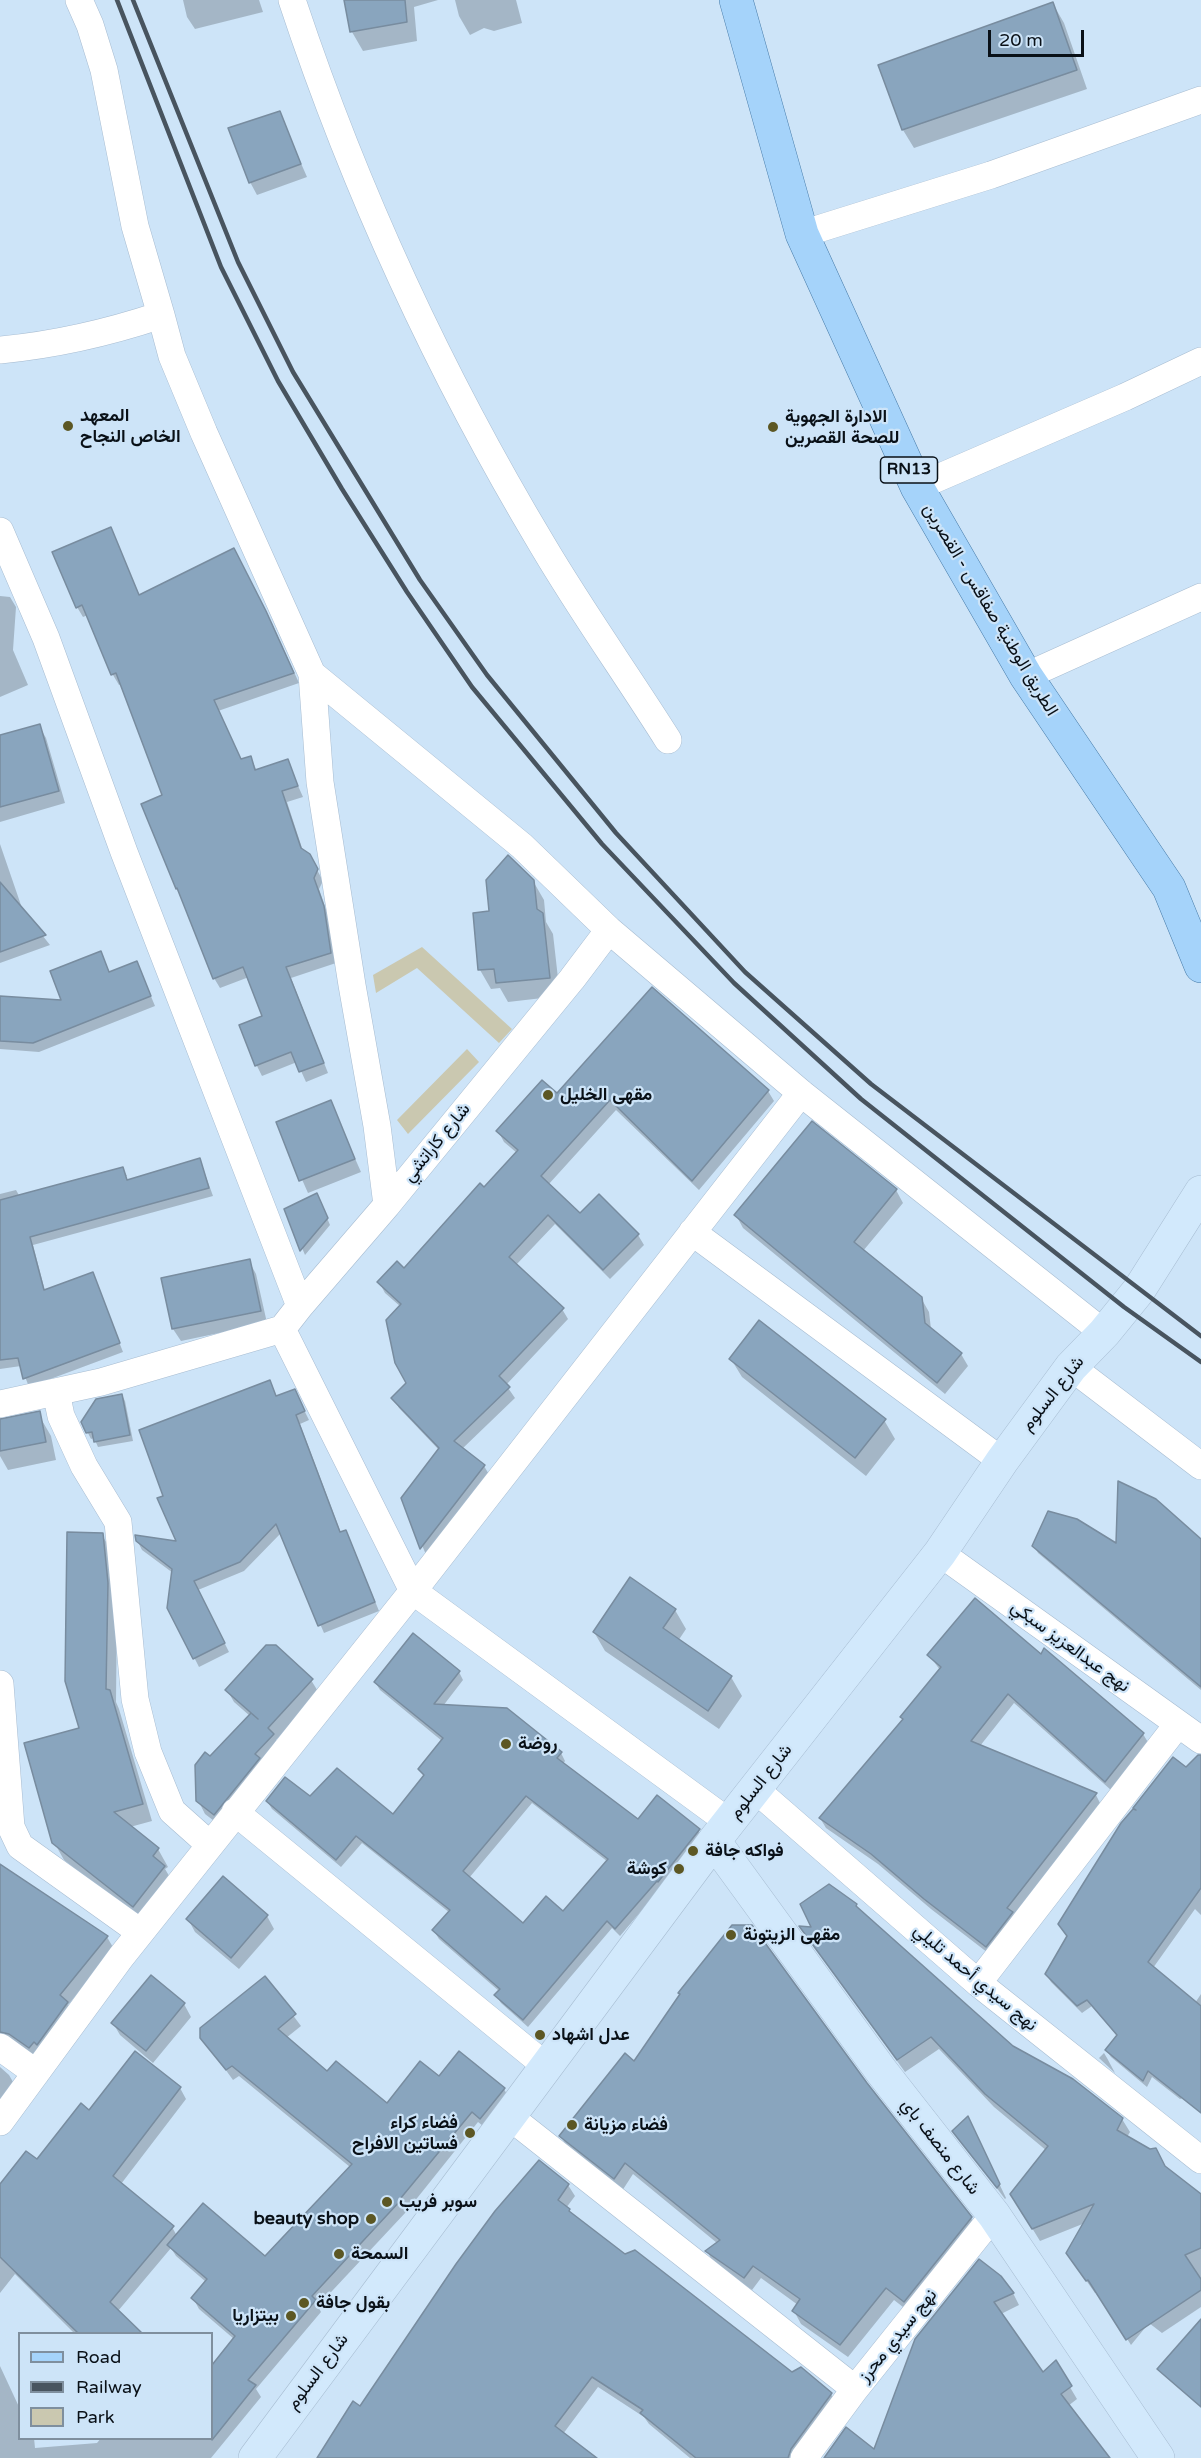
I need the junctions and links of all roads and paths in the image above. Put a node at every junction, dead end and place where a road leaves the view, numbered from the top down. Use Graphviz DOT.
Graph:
graph roads {
  1 [pos="79,0"];
  2 [pos="292,0"];
  3 [pos="736,0"];
  4 [pos="1201,100"];
  5 [pos="802,234"];
  6 [pos="161,315"];
  7 [pos="0,350"];
  8 [pos="1201,361"];
  9 [pos="917,487"];
  10 [pos="0,531"];
  11 [pos="1201,597"];
  12 [pos="312,674"];
  13 [pos="1026,676"];
  14 [pos="668,740"];
  15 [pos="1188,906"];
  16 [pos="609,930"];
  17 [pos="1201,966"];
  18 [pos="801,1093"];
  19 [pos="1201,1192"];
  20 [pos="387,1205"];
  21 [pos="692,1232"];
  22 [pos="300,1306"];
  23 [pos="282,1329"];
  24 [pos="1104,1333"];
  25 [pos="1071,1367"];
  26 [pos="56,1392"];
  27 [pos="0,1404"];
  28 [pos="1002,1461"];
  29 [pos="1201,1466"];
  30 [pos="940,1553"];
  31 [pos="413,1591"];
  32 [pos="0,1684"];
  33 [pos="1178,1724"];
  34 [pos="1201,1740"];
  35 [pos="755,1789"];
  36 [pos="235,1812"];
  37 [pos="722,1832"];
  38 [pos="7,1843"];
  39 [pos="209,1844"];
  40 [pos="141,1932"];
  41 [pos="978,1983"];
  42 [pos="0,2047"];
  43 [pos="546,2067"];
  44 [pos="36,2073"];
  45 [pos="510,2117"];
  46 [pos="0,2122"];
  47 [pos="1199,2153"];
  48 [pos="994,2215"];
  49 [pos="855,2389"];
  50 [pos="255,2458"];
  51 [pos="804,2458"];
  52 [pos="1158,2458"];
  1 -- 6 [label="street"];
  2 -- 14 [label="street"];
  3 -- 5 [label="main road, الطريق الوطنية صفاقس - القصرين / RN13"];
  4 -- 5 [label="street"];
  5 -- 9 [label="main road, الطريق الوطنية صفاقس - القصرين / RN13"];
  6 -- 7 [label="street"];
  6 -- 12 [label="street"];
  8 -- 9 [label="street"];
  9 -- 13 [label="main road, الطريق الوطنية صفاقس - القصرين / RN13"];
  10 -- 22 [label="street"];
  11 -- 13 [label="street"];
  12 -- 16 [label="street"];
  12 -- 20 [label="street"];
  13 -- 15 [label="main road, الطريق الوطنية صفاقس - القصرين / RN13"];
  15 -- 17 [label="main road, الطريق الوطنية صفاقس - القصرين"];
  16 -- 18 [label="street"];
  16 -- 20 [label="street, شارع كاراتشي"];
  18 -- 21 [label="street"];
  18 -- 24 [label="street"];
  19 -- 24 [label="street, شارع السلوم"];
  20 -- 22 [label="street, شارع كاراتشي"];
  21 -- 28 [label="street"];
  21 -- 31 [label="street"];
  22 -- 23 [label="street, شارع كاراتشي"];
  23 -- 26 [label="street"];
  23 -- 31 [label="street"];
  24 -- 25 [label="street, شارع السلوم"];
  25 -- 28 [label="street, شارع السلوم"];
  25 -- 29 [label="street"];
  26 -- 27 [label="street"];
  26 -- 39 [label="street"];
  28 -- 30 [label="street, شارع السلوم"];
  30 -- 33 [label="street, نهج عبدالعزيز سبكي"];
  30 -- 35 [label="street, شارع السلوم"];
  31 -- 36 [label="street"];
  31 -- 37 [label="street"];
  32 -- 38 [label="street"];
  33 -- 34 [label="street, نهج عبدالعزيز سبكي"];
  33 -- 41 [label="street"];
  35 -- 37 [label="street, شارع السلوم"];
  35 -- 41 [label="street, نهج سيدي أحمد تليلي"];
  36 -- 39 [label="street"];
  36 -- 43 [label="street"];
  37 -- 43 [label="street, شارع السلوم"];
  37 -- 48 [label="street, شارع منصف باي"];
  38 -- 40 [label="street"];
  39 -- 40 [label="street"];
  40 -- 44 [label="street"];
  41 -- 47 [label="street, نهج سيدي أحمد تليلي"];
  42 -- 44 [label="street"];
  43 -- 45 [label="street, شارع السلوم"];
  44 -- 46 [label="street"];
  45 -- 49 [label="street"];
  45 -- 50 [label="street, شارع السلوم"];
  48 -- 49 [label="street, نهج سيدي محرز"];
  48 -- 52 [label="street, شارع منصف باي"];
  49 -- 51 [label="street, نهج سيدي محرز"];
}
